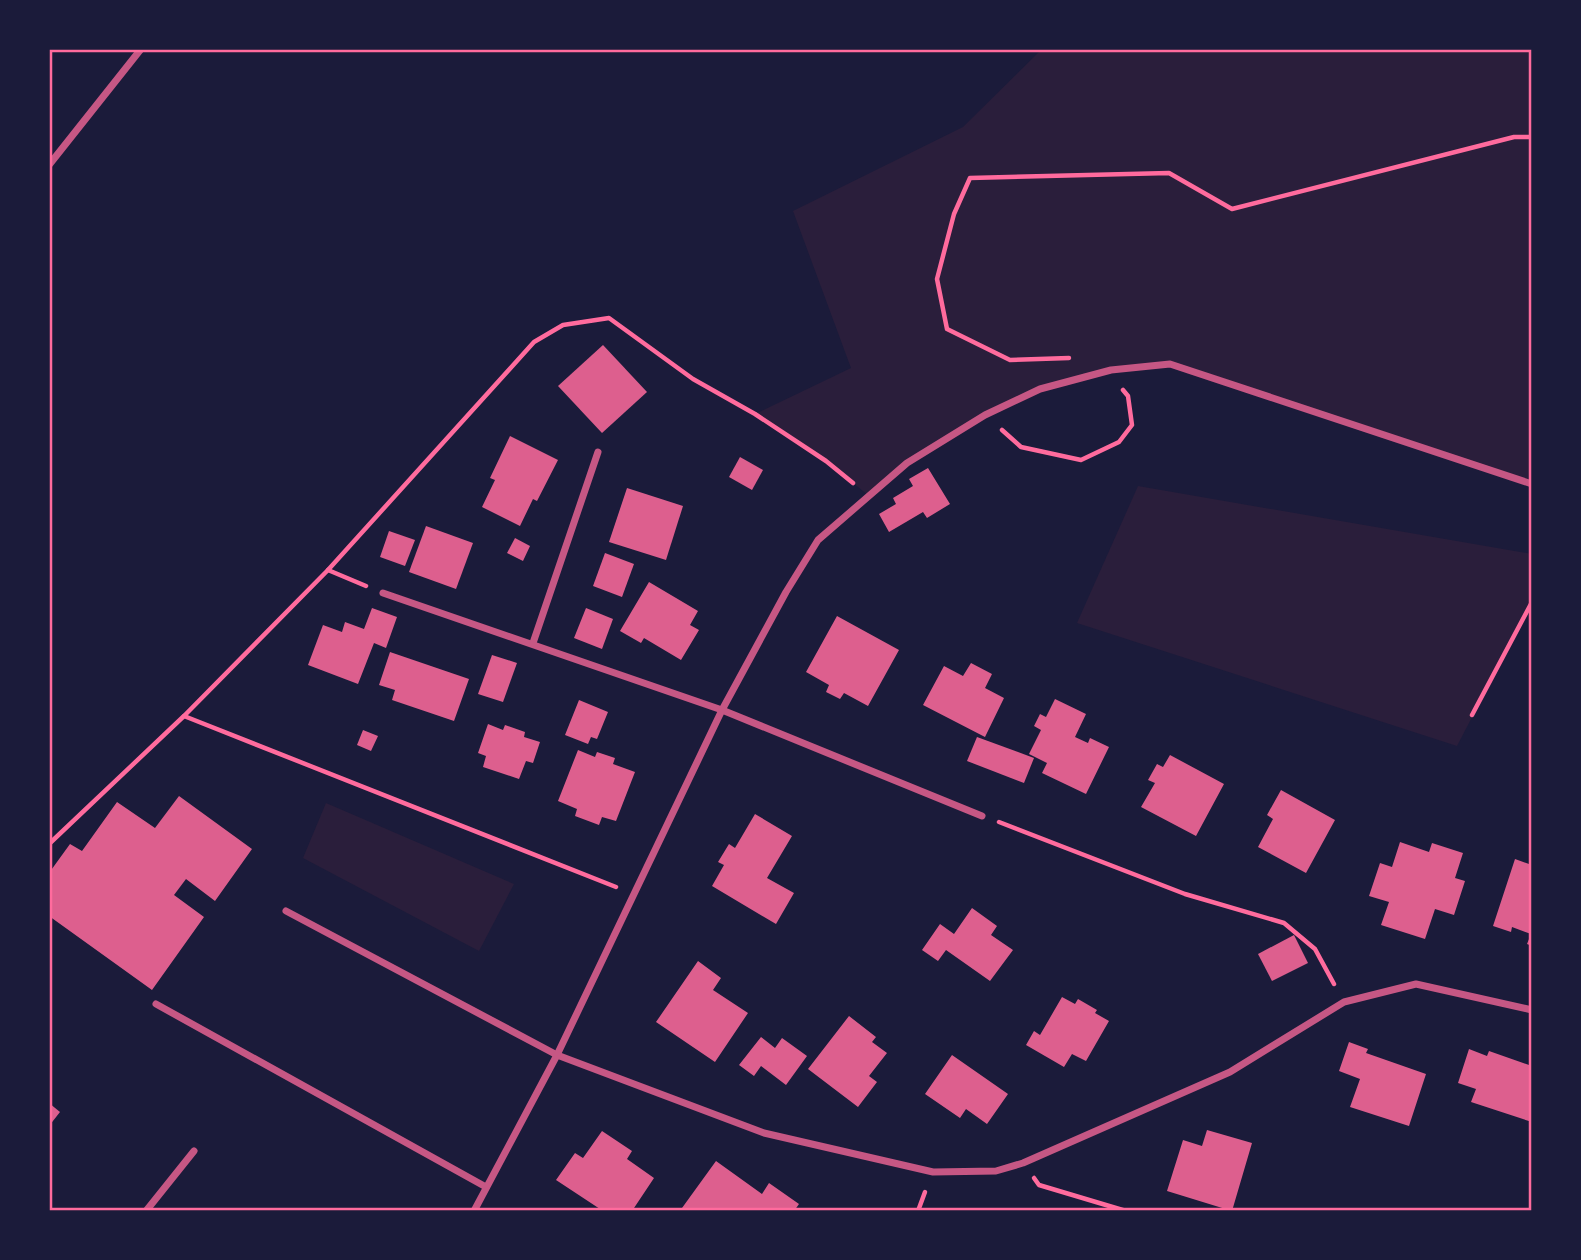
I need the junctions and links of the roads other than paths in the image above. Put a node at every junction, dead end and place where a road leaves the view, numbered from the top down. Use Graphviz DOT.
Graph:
graph roads {
  1 [pos="141,49"];
  2 [pos="49,166"];
  3 [pos="598,452"];
  4 [pos="1532,484"];
  5 [pos="383,593"];
  6 [pos="533,643"];
  7 [pos="722,710"];
  8 [pos="982,816"];
  9 [pos="286,911"];
  10 [pos="156,1004"];
  11 [pos="1532,1010"];
  12 [pos="557,1055"];
  13 [pos="194,1151"];
  14 [pos="486,1187"];
  15 [pos="146,1211"];
  16 [pos="474,1211"];
  1 -- 2 [label="street"];
  3 -- 6 [label="street"];
  4 -- 7 [label="street"];
  5 -- 6 [label="street"];
  6 -- 7 [label="street"];
  7 -- 8 [label="street"];
  7 -- 12 [label="street"];
  9 -- 12 [label="street"];
  10 -- 14 [label="street"];
  11 -- 12 [label="street"];
  12 -- 14 [label="street"];
  13 -- 15 [label="street"];
  14 -- 16 [label="street"];
}
